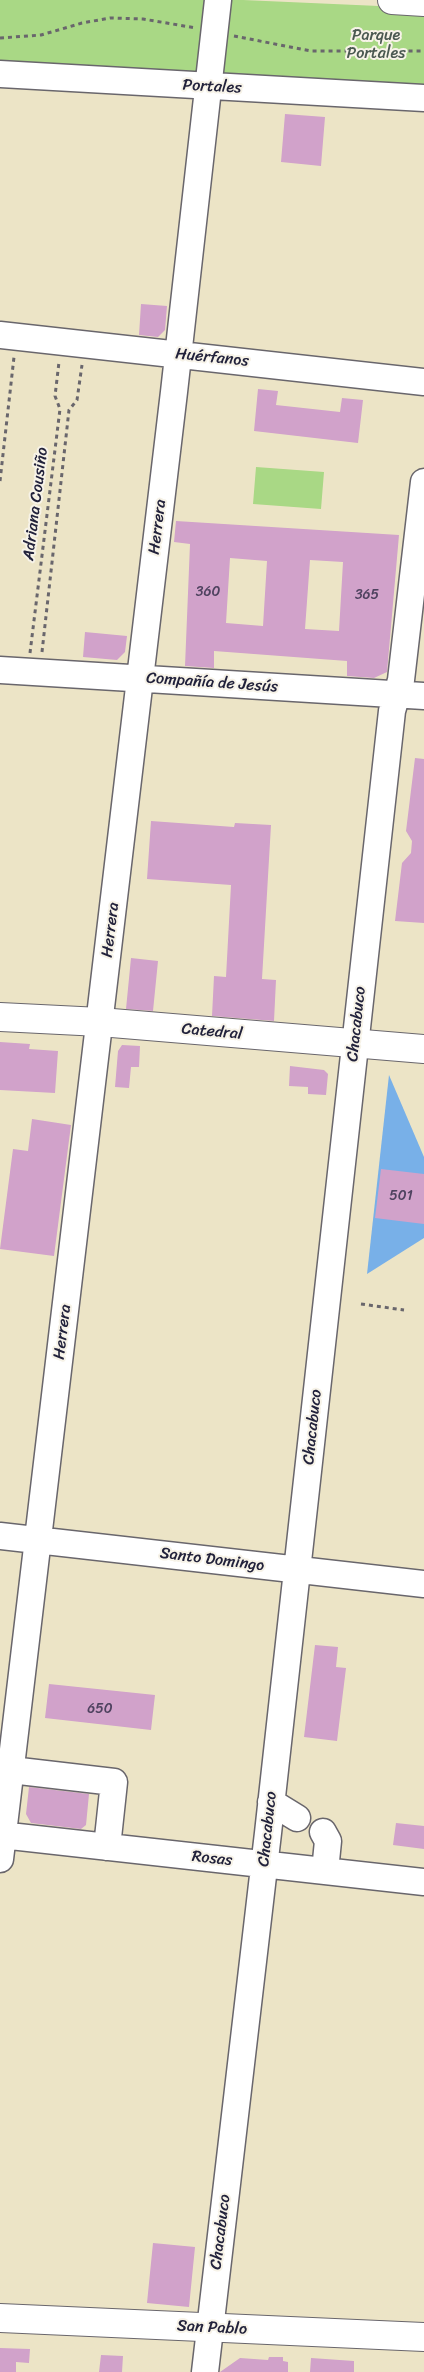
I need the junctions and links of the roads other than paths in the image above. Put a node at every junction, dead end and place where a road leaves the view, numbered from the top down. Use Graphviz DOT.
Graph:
graph roads {
  1 [pos="218,0"];
  2 [pos="392,0"];
  3 [pos="424,2"];
  4 [pos="0,74"];
  5 [pos="210,87"];
  6 [pos="424,98"];
  7 [pos="0,334"];
  8 [pos="178,354"];
  9 [pos="424,382"];
  10 [pos="424,482"];
  11 [pos="0,670"];
  12 [pos="141,678"];
  13 [pos="397,695"];
  14 [pos="424,696"];
  15 [pos="0,1017"];
  16 [pos="100,1022"];
  17 [pos="355,1044"];
  18 [pos="424,1049"];
  19 [pos="0,1536"];
  20 [pos="38,1540"];
  21 [pos="298,1570"];
  22 [pos="424,1584"];
  23 [pos="11,1770"];
  24 [pos="271,1802"];
  25 [pos="297,1818"];
  26 [pos="323,1832"];
  27 [pos="1,1843"];
  28 [pos="107,1847"];
  29 [pos="264,1865"];
  30 [pos="326,1871"];
  31 [pos="424,1882"];
  32 [pos="0,2318"];
  33 [pos="210,2328"];
  34 [pos="424,2337"];
  35 [pos="204,2372"];
  1 -- 5 [label="street, Herrera"];
  2 -- 3 [label="main road"];
  4 -- 5 [label="street, Portales"];
  5 -- 6 [label="street, Portales"];
  5 -- 8 [label="street, Herrera"];
  7 -- 8 [label="street, Huérfanos"];
  8 -- 9 [label="street, Huérfanos"];
  8 -- 12 [label="street, Herrera"];
  10 -- 13 [label="street, Chacabuco"];
  11 -- 12 [label="street, Compañía de Jesús"];
  12 -- 13 [label="street, Compañía de Jesús"];
  12 -- 16 [label="street, Herrera"];
  13 -- 14 [label="street, Compañía de Jesús"];
  13 -- 17 [label="street, Chacabuco"];
  15 -- 16 [label="main road, Catedral"];
  16 -- 17 [label="main road, Catedral"];
  16 -- 20 [label="street, Herrera"];
  17 -- 18 [label="main road, Catedral"];
  17 -- 21 [label="street, Chacabuco"];
  19 -- 20 [label="street, Santo Domingo"];
  20 -- 21 [label="street, Santo Domingo"];
  20 -- 23 [label="street, Herrera"];
  21 -- 22 [label="street, Santo Domingo"];
  21 -- 24 [label="street, Chacabuco"];
  23 -- 27 [label="street, Herrera"];
  23 -- 28 [label="street"];
  24 -- 25 [label="street"];
  24 -- 29 [label="street, Chacabuco"];
  26 -- 30 [label="street"];
  27 -- 28 [label="street, Rosas"];
  28 -- 29 [label="street, Rosas"];
  29 -- 30 [label="street, Rosas"];
  29 -- 33 [label="street, Chacabuco"];
  30 -- 31 [label="street, Rosas"];
  32 -- 33 [label="main road, San Pablo"];
  33 -- 34 [label="main road, San Pablo"];
  33 -- 35 [label="street, Chacabuco"];
}
